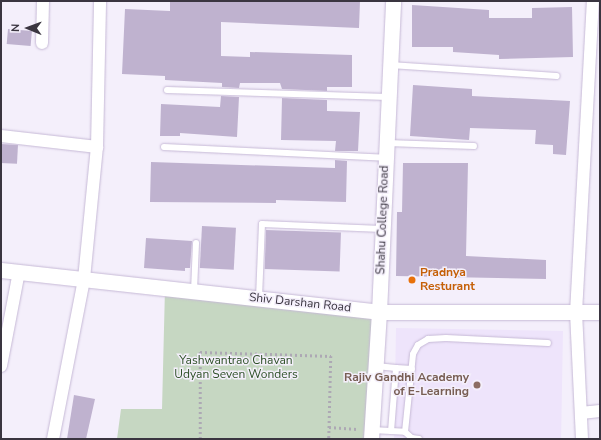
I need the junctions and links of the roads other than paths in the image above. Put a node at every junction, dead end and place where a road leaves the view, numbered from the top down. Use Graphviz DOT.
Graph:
graph roads {
  1 [pos="43,1"];
  2 [pos="100,1"];
  3 [pos="393,1"];
  4 [pos="593,1"];
  5 [pos="42,43"];
  6 [pos="595,57"];
  7 [pos="390,65"];
  8 [pos="557,76"];
  9 [pos="167,90"];
  10 [pos="388,97"];
  11 [pos="1,136"];
  12 [pos="474,146"];
  13 [pos="97,147"];
  14 [pos="164,147"];
  15 [pos="385,150"];
  16 [pos="382,229"];
  17 [pos="196,243"];
  18 [pos="1,270"];
  19 [pos="19,272"];
  20 [pos="84,279"];
  21 [pos="194,291"];
  22 [pos="259,298"];
  23 [pos="380,312"];
  24 [pos="600,312"];
  25 [pos="576,313"];
  26 [pos="548,343"];
  27 [pos="1,366"];
  28 [pos="376,366"];
  29 [pos="396,368"];
  30 [pos="412,369"];
  31 [pos="600,411"];
  32 [pos="581,413"];
  33 [pos="391,431"];
  34 [pos="405,432"];
  35 [pos="371,434"];
  36 [pos="53,439"];
  37 [pos="419,439"];
  38 [pos="582,439"];
  1 -- 5 [label="street"];
  2 -- 13 [label="street"];
  3 -- 7 [label="street, Shahu College Road"];
  4 -- 6 [label="street"];
  6 -- 25 [label="street"];
  7 -- 8 [label="lane"];
  7 -- 10 [label="street, Shahu College Road"];
  9 -- 10 [label="lane"];
  10 -- 15 [label="street, Shahu College Road"];
  11 -- 13 [label="street"];
  12 -- 15 [label="lane"];
  13 -- 20 [label="street"];
  14 -- 15 [label="lane"];
  15 -- 16 [label="street, Shahu College Road"];
  16 -- 22 [label="lane"];
  16 -- 23 [label="street, Shahu College Road"];
  17 -- 21 [label="lane"];
  18 -- 19 [label="street, Shiv Darshan Road"];
  19 -- 20 [label="street, Shiv Darshan Road"];
  19 -- 27 [label="street"];
  20 -- 21 [label="street, Shiv Darshan Road"];
  20 -- 36 [label="street"];
  21 -- 22 [label="street, Shiv Darshan Road"];
  22 -- 23 [label="street, Shiv Darshan Road"];
  23 -- 25 [label="street, Shiv Darshan Road"];
  23 -- 28 [label="street, Shahu College Road"];
  24 -- 25 [label="street, Shiv Darshan Road"];
  25 -- 32 [label="street"];
  26 -- 30 [label="lane"];
  28 -- 29 [label="lane"];
  28 -- 35 [label="street, Shahu College Road"];
  29 -- 30 [label="lane"];
  29 -- 33 [label="lane"];
  30 -- 34 [label="lane"];
  31 -- 32 [label="street"];
  32 -- 38 [label="street"];
  33 -- 34 [label="lane"];
  33 -- 35 [label="lane"];
  34 -- 37 [label="lane"];
}
